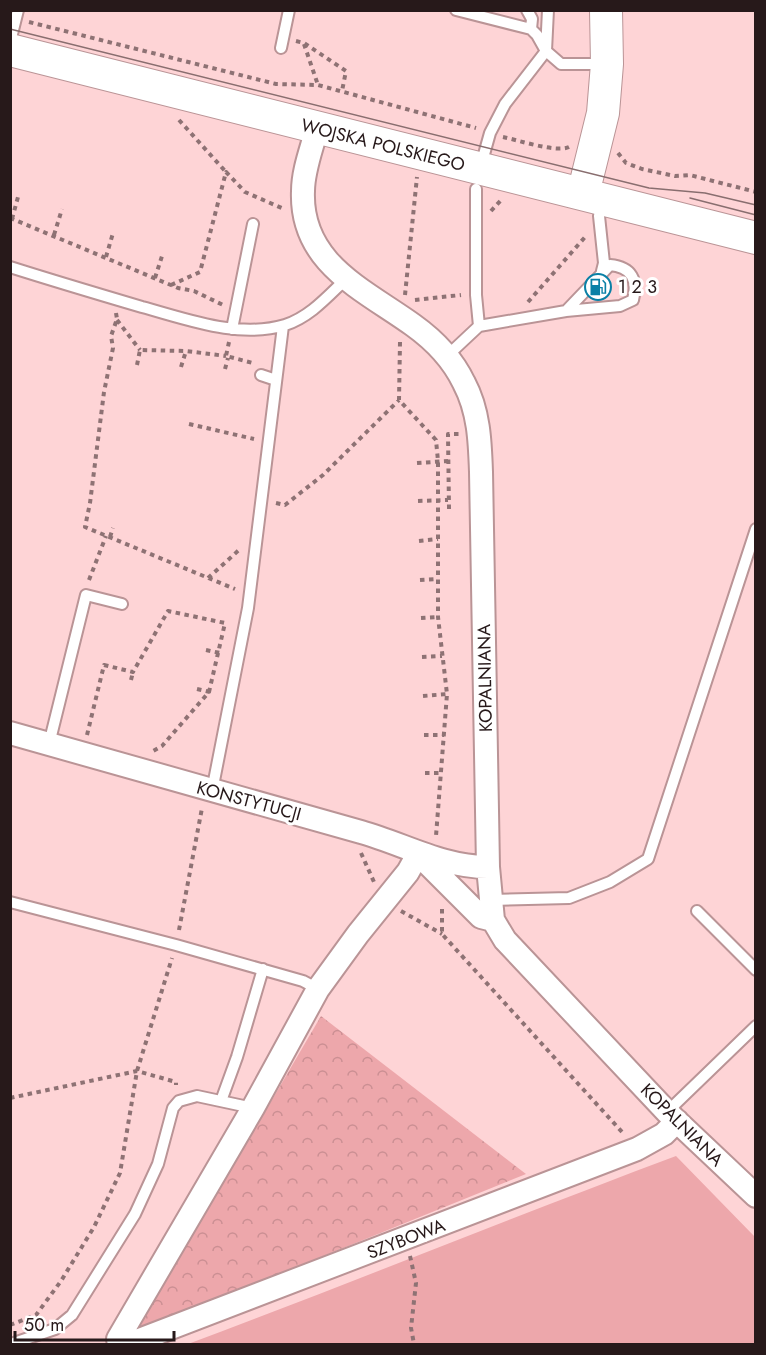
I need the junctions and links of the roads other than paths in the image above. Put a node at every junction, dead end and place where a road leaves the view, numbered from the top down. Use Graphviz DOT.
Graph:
graph roads {
  1 [pos="289,10"];
  2 [pos="456,10"];
  3 [pos="527,10"];
  4 [pos="548,10"];
  5 [pos="606,10"];
  6 [pos="17,15"];
  7 [pos="531,29"];
  8 [pos="10,42"];
  9 [pos="282,43"];
  10 [pos="10,50"];
  11 [pos="546,51"];
  12 [pos="607,64"];
  13 [pos="317,128"];
  14 [pos="478,179"];
  15 [pos="593,197"];
  16 [pos="254,224"];
  17 [pos="756,238"];
  18 [pos="10,267"];
  19 [pos="602,271"];
  20 [pos="346,279"];
  21 [pos="566,311"];
  22 [pos="283,326"];
  23 [pos="479,326"];
  24 [pos="232,329"];
  25 [pos="447,356"];
  26 [pos="261,375"];
  27 [pos="276,380"];
  28 [pos="756,529"];
  29 [pos="122,604"];
  30 [pos="10,733"];
  31 [pos="50,744"];
  32 [pos="209,790"];
  33 [pos="418,854"];
  34 [pos="488,867"];
  35 [pos="10,902"];
  36 [pos="492,910"];
  37 [pos="697,911"];
  38 [pos="263,969"];
  39 [pos="756,970"];
  40 [pos="318,989"];
  41 [pos="756,1026"];
  42 [pos="221,1101"];
  43 [pos="253,1108"];
  44 [pos="672,1116"];
  45 [pos="756,1196"];
  46 [pos="11,1344"];
  47 [pos="119,1344"];
  48 [pos="129,1344"];
  1 -- 9 [label="lane"];
  2 -- 7 [label="lane"];
  3 -- 7 [label="lane"];
  4 -- 11 [label="lane"];
  5 -- 12 [label="main road"];
  6 -- 8 [label="lane"];
  7 -- 11 [label="lane"];
  10 -- 13 [label="main road, WOJSKA POLSKIEGO"];
  11 -- 12 [label="lane"];
  11 -- 14 [label="lane"];
  12 -- 15 [label="main road"];
  13 -- 14 [label="main road, WOJSKA POLSKIEGO"];
  13 -- 20 [label="street, KOPALNIANA"];
  14 -- 15 [label="main road, WOJSKA POLSKIEGO"];
  14 -- 23 [label="lane"];
  15 -- 17 [label="main road, WOJSKA POLSKIEGO"];
  15 -- 19 [label="lane"];
  16 -- 24 [label="lane"];
  18 -- 24 [label="lane"];
  19 -- 21 [label="lane"];
  19 -- 21 [label="lane"];
  20 -- 22 [label="lane"];
  20 -- 25 [label="street, KOPALNIANA"];
  21 -- 23 [label="lane"];
  22 -- 24 [label="lane"];
  22 -- 27 [label="lane"];
  23 -- 25 [label="lane"];
  25 -- 34 [label="street, KOPALNIANA"];
  26 -- 27 [label="lane"];
  27 -- 32 [label="lane"];
  28 -- 36 [label="lane"];
  29 -- 31 [label="lane"];
  30 -- 31 [label="street, KONSTYTUCJI"];
  31 -- 32 [label="street, KONSTYTUCJI"];
  32 -- 33 [label="street, KONSTYTUCJI"];
  33 -- 34 [label="street, KONSTYTUCJI"];
  33 -- 36 [label="street"];
  33 -- 40 [label="street"];
  34 -- 36 [label="street, KOPALNIANA"];
  35 -- 38 [label="lane"];
  36 -- 44 [label="street, KOPALNIANA"];
  37 -- 39 [label="lane"];
  38 -- 40 [label="lane"];
  38 -- 42 [label="lane"];
  40 -- 43 [label="street"];
  41 -- 44 [label="lane"];
  42 -- 43 [label="lane"];
  42 -- 46 [label="lane"];
  43 -- 47 [label="street"];
  44 -- 45 [label="street, KOPALNIANA"];
  44 -- 48 [label="street, SZYBOWA"];
}
